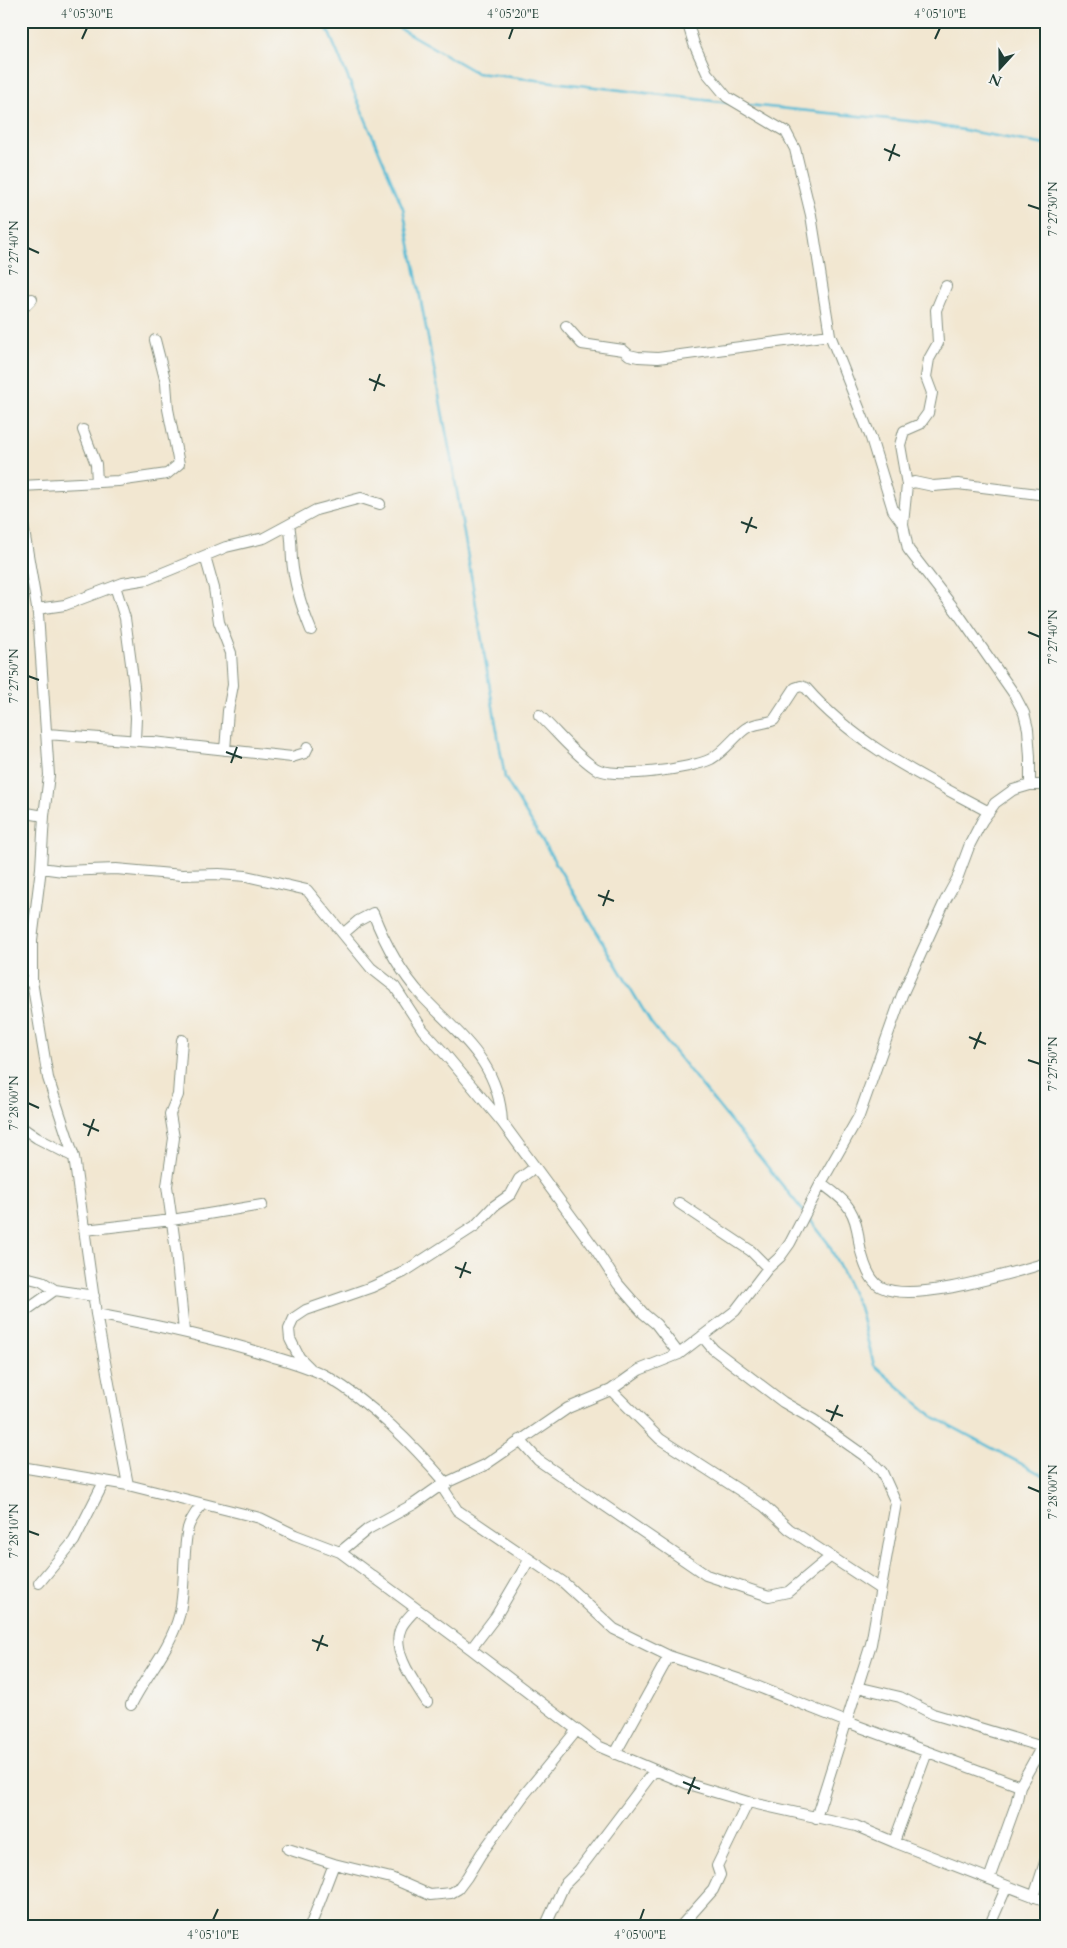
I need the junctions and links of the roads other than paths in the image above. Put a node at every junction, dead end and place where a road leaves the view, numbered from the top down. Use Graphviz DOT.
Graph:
graph roads {
  1 [pos="687,21"];
  2 [pos="946,286"];
  3 [pos="32,299"];
  4 [pos="21,310"];
  5 [pos="566,326"];
  6 [pos="830,335"];
  7 [pos="155,340"];
  8 [pos="83,430"];
  9 [pos="97,482"];
  10 [pos="906,485"];
  11 [pos="21,486"];
  12 [pos="1046,494"];
  13 [pos="380,504"];
  14 [pos="21,513"];
  15 [pos="903,524"];
  16 [pos="288,525"];
  17 [pos="205,556"];
  18 [pos="115,586"];
  19 [pos="38,609"];
  20 [pos="311,630"];
  21 [pos="539,716"];
  22 [pos="47,734"];
  23 [pos="135,740"];
  24 [pos="308,747"];
  25 [pos="225,750"];
  26 [pos="1030,785"];
  27 [pos="1046,785"];
  28 [pos="21,812"];
  29 [pos="989,812"];
  30 [pos="44,816"];
  31 [pos="41,868"];
  32 [pos="344,933"];
  33 [pos="27,981"];
  34 [pos="182,1040"];
  35 [pos="502,1122"];
  36 [pos="21,1127"];
  37 [pos="74,1157"];
  38 [pos="534,1168"];
  39 [pos="821,1183"];
  40 [pos="679,1203"];
  41 [pos="262,1205"];
  42 [pos="172,1220"];
  43 [pos="85,1230"];
  44 [pos="1046,1263"];
  45 [pos="768,1268"];
  46 [pos="30,1278"];
  47 [pos="55,1290"];
  48 [pos="94,1296"];
  49 [pos="21,1314"];
  50 [pos="96,1314"];
  51 [pos="184,1331"];
  52 [pos="702,1336"];
  53 [pos="679,1354"];
  54 [pos="311,1369"];
  55 [pos="611,1390"];
  56 [pos="520,1440"];
  57 [pos="21,1468"];
  58 [pos="104,1482"];
  59 [pos="444,1484"];
  60 [pos="128,1485"];
  61 [pos="202,1504"];
  62 [pos="340,1552"];
  63 [pos="830,1558"];
  64 [pos="529,1560"];
  65 [pos="39,1583"];
  66 [pos="880,1589"];
  67 [pos="416,1609"];
  68 [pos="471,1649"];
  69 [pos="669,1656"];
  70 [pos="856,1687"];
  71 [pos="427,1702"];
  72 [pos="131,1705"];
  73 [pos="847,1722"];
  74 [pos="577,1730"];
  75 [pos="1045,1744"];
  76 [pos="928,1752"];
  77 [pos="615,1754"];
  78 [pos="654,1771"];
  79 [pos="1020,1786"];
  80 [pos="748,1802"];
  81 [pos="816,1818"];
  82 [pos="894,1842"];
  83 [pos="288,1849"];
  84 [pos="1046,1859"];
  85 [pos="334,1864"];
  86 [pos="989,1879"];
  87 [pos="1007,1886"];
  88 [pos="1034,1896"];
  89 [pos="1046,1901"];
  90 [pos="310,1927"];
  91 [pos="545,1927"];
  92 [pos="680,1927"];
  93 [pos="989,1927"];
  1 -- 6 [label="street"];
  2 -- 10 [label="street"];
  3 -- 4 [label="street"];
  5 -- 6 [label="street"];
  6 -- 15 [label="street"];
  7 -- 9 [label="street"];
  8 -- 9 [label="street"];
  9 -- 11 [label="street"];
  10 -- 12 [label="street"];
  10 -- 15 [label="street"];
  13 -- 16 [label="street"];
  14 -- 19 [label="street"];
  15 -- 26 [label="street"];
  16 -- 17 [label="street"];
  16 -- 20 [label="street"];
  17 -- 18 [label="street"];
  17 -- 25 [label="street"];
  18 -- 19 [label="street"];
  18 -- 23 [label="street"];
  19 -- 22 [label="street"];
  21 -- 29 [label="street"];
  22 -- 23 [label="street"];
  22 -- 30 [label="street"];
  23 -- 25 [label="street"];
  24 -- 25 [label="street"];
  26 -- 27 [label="street"];
  26 -- 29 [label="street"];
  28 -- 30 [label="street"];
  29 -- 39 [label="street"];
  30 -- 31 [label="street"];
  31 -- 32 [label="street"];
  31 -- 33 [label="street"];
  32 -- 35 [label="street"];
  32 -- 35 [label="street"];
  33 -- 37 [label="street"];
  34 -- 42 [label="street"];
  35 -- 38 [label="street"];
  36 -- 37 [label="street"];
  37 -- 43 [label="street"];
  38 -- 53 [label="street"];
  38 -- 54 [label="street"];
  39 -- 44 [label="street"];
  39 -- 45 [label="street"];
  40 -- 45 [label="street"];
  41 -- 42 [label="street"];
  42 -- 43 [label="street"];
  42 -- 51 [label="street"];
  43 -- 48 [label="street"];
  45 -- 52 [label="street"];
  46 -- 47 [label="street"];
  47 -- 48 [label="street"];
  47 -- 49 [label="street"];
  48 -- 50 [label="street"];
  50 -- 51 [label="street"];
  50 -- 60 [label="street"];
  51 -- 54 [label="street"];
  52 -- 53 [label="street"];
  52 -- 66 [label="street"];
  53 -- 55 [label="street"];
  54 -- 59 [label="street"];
  55 -- 56 [label="street"];
  55 -- 63 [label="street"];
  56 -- 59 [label="street"];
  56 -- 63 [label="street"];
  57 -- 58 [label="street"];
  58 -- 60 [label="street"];
  58 -- 65 [label="street"];
  59 -- 62 [label="street"];
  59 -- 64 [label="street"];
  60 -- 61 [label="street"];
  61 -- 62 [label="street"];
  61 -- 72 [label="street"];
  62 -- 67 [label="street"];
  63 -- 66 [label="street"];
  64 -- 68 [label="street"];
  64 -- 69 [label="street"];
  66 -- 70 [label="street"];
  67 -- 68 [label="street"];
  67 -- 71 [label="street"];
  68 -- 74 [label="street"];
  69 -- 73 [label="street"];
  69 -- 77 [label="street"];
  70 -- 73 [label="street"];
  70 -- 75 [label="street"];
  73 -- 76 [label="street"];
  73 -- 81 [label="street"];
  74 -- 77 [label="street"];
  74 -- 85 [label="street"];
  75 -- 79 [label="street"];
  76 -- 79 [label="street"];
  76 -- 82 [label="street"];
  77 -- 78 [label="street"];
  78 -- 80 [label="street"];
  78 -- 91 [label="street"];
  79 -- 86 [label="street"];
  80 -- 81 [label="street"];
  80 -- 92 [label="street"];
  81 -- 82 [label="street"];
  82 -- 86 [label="street"];
  83 -- 85 [label="street"];
  84 -- 88 [label="street"];
  85 -- 90 [label="street"];
  86 -- 87 [label="street"];
  87 -- 88 [label="street"];
  87 -- 93 [label="street"];
  88 -- 89 [label="street"];
}
